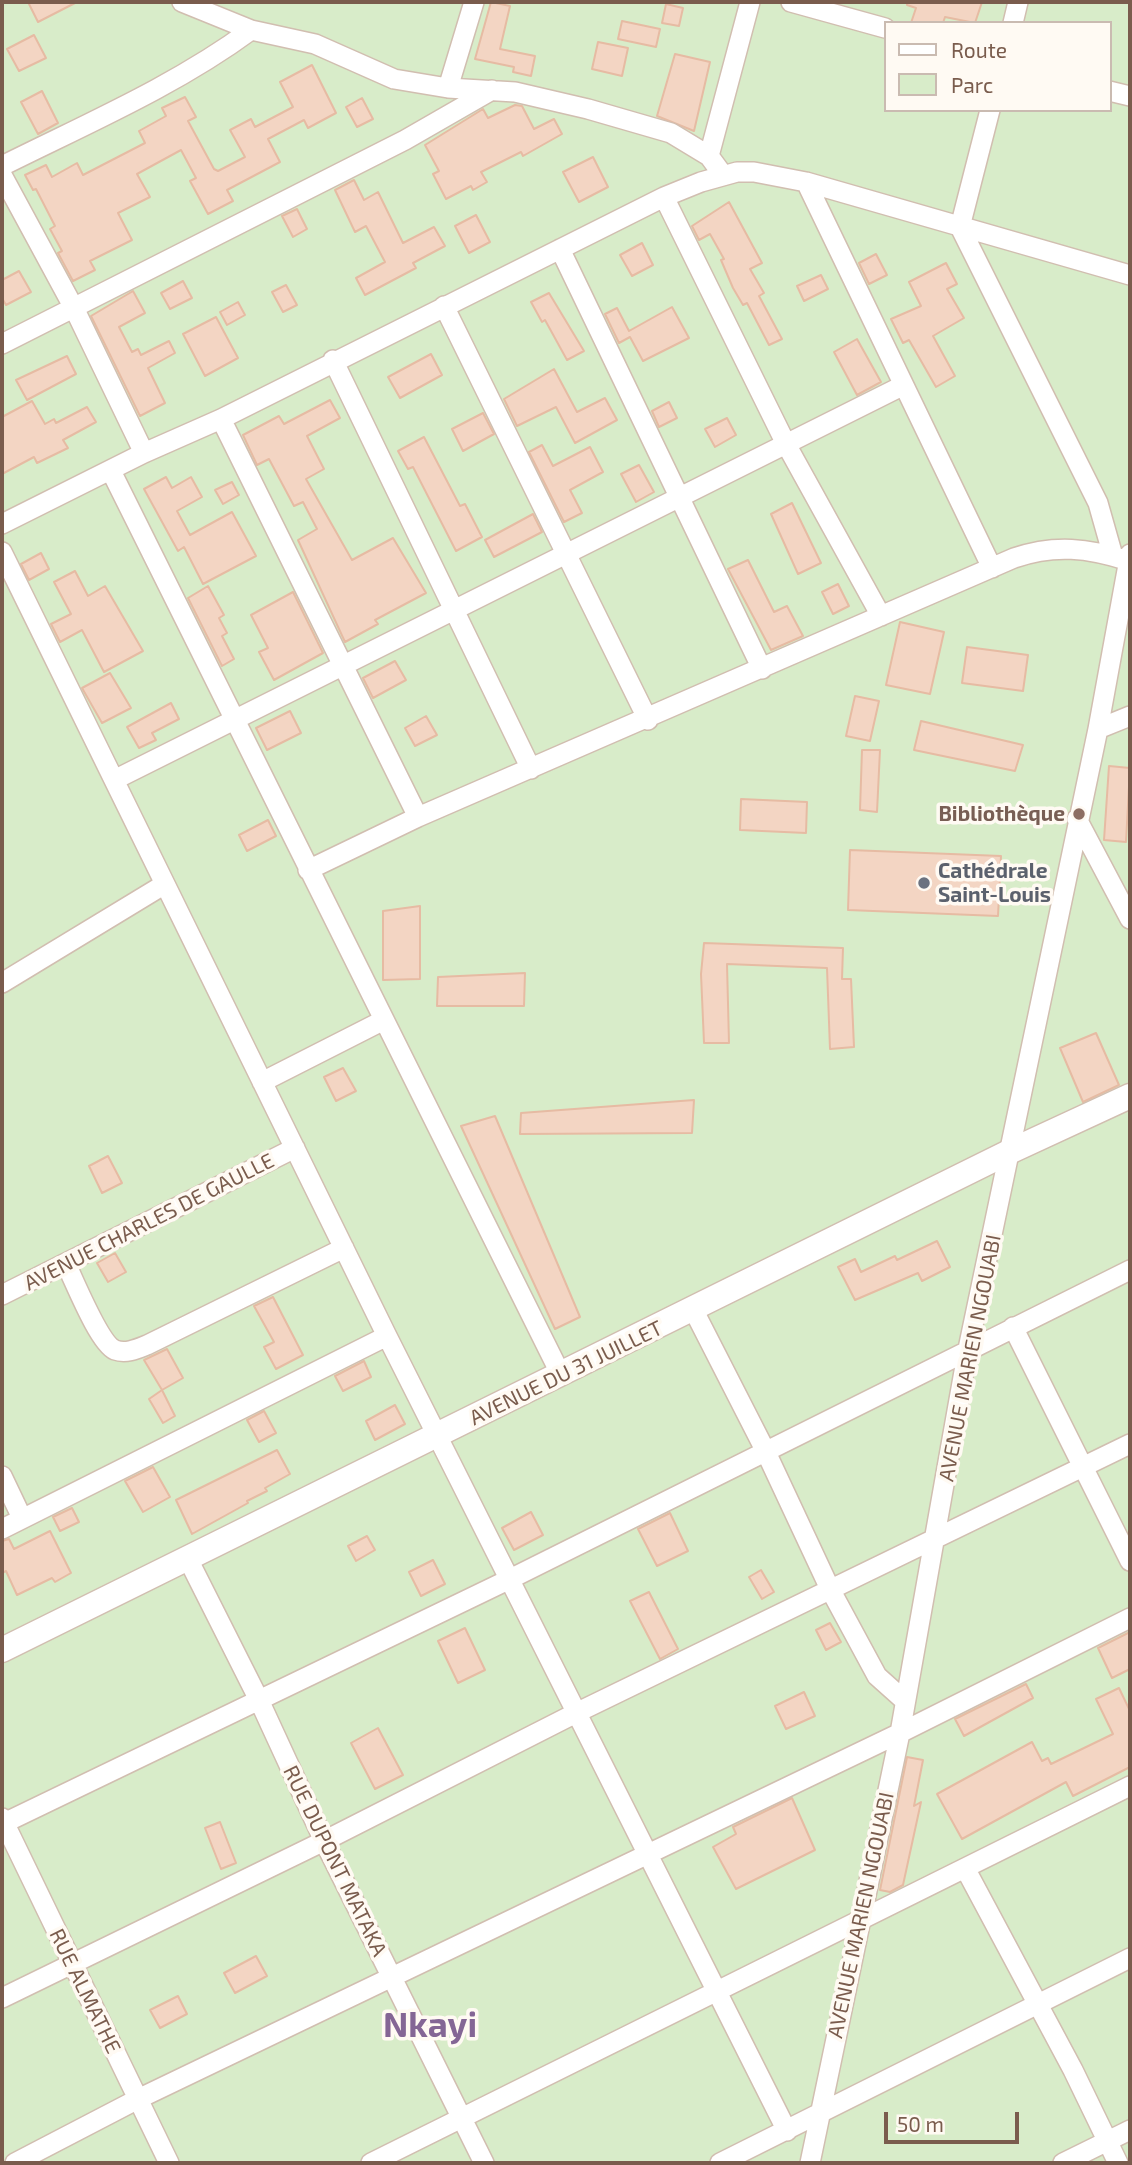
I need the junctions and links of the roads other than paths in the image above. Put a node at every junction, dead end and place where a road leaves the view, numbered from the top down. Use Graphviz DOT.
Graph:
graph roads {
  1 [pos="182,2"];
  2 [pos="474,2"];
  3 [pos="750,2"];
  4 [pos="791,2"];
  5 [pos="1018,2"];
  6 [pos="211,8"];
  7 [pos="1013,21"];
  8 [pos="884,28"];
  9 [pos="251,30"];
  10 [pos="448,88"];
  11 [pos="492,90"];
  12 [pos="1111,91"];
  13 [pos="1130,96"];
  14 [pos="989,112"];
  15 [pos="709,156"];
  16 [pos="2,166"];
  17 [pos="2,175"];
  18 [pos="723,175"];
  19 [pos="806,182"];
  20 [pos="664,197"];
  21 [pos="960,227"];
  22 [pos="560,248"];
  23 [pos="1130,275"];
  24 [pos="443,306"];
  25 [pos="75,310"];
  26 [pos="2,344"];
  27 [pos="334,360"];
  28 [pos="902,386"];
  29 [pos="221,419"];
  30 [pos="786,444"];
  31 [pos="144,453"];
  32 [pos="111,471"];
  33 [pos="679,498"];
  34 [pos="2,524"];
  35 [pos="2,552"];
  36 [pos="565,554"];
  37 [pos="1124,557"];
  38 [pos="992,568"];
  39 [pos="453,608"];
  40 [pos="881,617"];
  41 [pos="345,664"];
  42 [pos="762,668"];
  43 [pos="1130,716"];
  44 [pos="234,718"];
  45 [pos="648,720"];
  46 [pos="1098,729"];
  47 [pos="531,769"];
  48 [pos="114,780"];
  49 [pos="418,817"];
  50 [pos="1077,818"];
  51 [pos="308,870"];
  52 [pos="165,884"];
  53 [pos="1130,919"];
  54 [pos="2,983"];
  55 [pos="382,1021"];
  56 [pos="262,1082"];
  57 [pos="1130,1096"];
  58 [pos="295,1148"];
  59 [pos="1011,1151"];
  60 [pos="344,1248"];
  61 [pos="66,1264"];
  62 [pos="1130,1270"];
  63 [pos="2,1295"];
  64 [pos="693,1309"];
  65 [pos="1013,1327"];
  66 [pos="387,1336"];
  67 [pos="968,1349"];
  68 [pos="561,1375"];
  69 [pos="438,1436"];
  70 [pos="1130,1444"];
  71 [pos="765,1450"];
  72 [pos="1082,1468"];
  73 [pos="2,1476"];
  74 [pos="22,1518"];
  75 [pos="2,1529"];
  76 [pos="936,1539"];
  77 [pos="188,1559"];
  78 [pos="1130,1561"];
  79 [pos="510,1578"];
  80 [pos="830,1589"];
  81 [pos="1130,1618"];
  82 [pos="2,1650"];
  83 [pos="258,1700"];
  84 [pos="905,1701"];
  85 [pos="576,1713"];
  86 [pos="900,1733"];
  87 [pos="1130,1786"];
  88 [pos="3,1822"];
  89 [pos="324,1841"];
  90 [pos="645,1853"];
  91 [pos="965,1868"];
  92 [pos="858,1923"];
  93 [pos="1130,1958"];
  94 [pos="71,1962"];
  95 [pos="391,1979"];
  96 [pos="716,1991"];
  97 [pos="2,1998"];
  98 [pos="1035,2004"];
  99 [pos="138,2099"];
  100 [pos="820,2113"];
  101 [pos="463,2119"];
  102 [pos="1130,2130"];
  103 [pos="787,2131"];
  104 [pos="1108,2141"];
  105 [pos="15,2163"];
  106 [pos="169,2163"];
  107 [pos="371,2163"];
  108 [pos="484,2163"];
  109 [pos="720,2163"];
  110 [pos="810,2163"];
  111 [pos="1063,2163"];
  112 [pos="1118,2163"];
  1 -- 6 [label="street"];
  2 -- 10 [label="street"];
  3 -- 15 [label="street"];
  4 -- 8 [label="street"];
  5 -- 7 [label="street"];
  6 -- 9 [label="street"];
  9 -- 10 [label="street"];
  9 -- 16 [label="street"];
  10 -- 11 [label="street"];
  11 -- 15 [label="street"];
  11 -- 25 [label="street"];
  12 -- 13 [label="street"];
  14 -- 21 [label="street"];
  15 -- 18 [label="street"];
  17 -- 25 [label="street"];
  18 -- 19 [label="street"];
  18 -- 20 [label="street"];
  19 -- 21 [label="street"];
  19 -- 28 [label="street"];
  20 -- 22 [label="street"];
  20 -- 30 [label="street"];
  21 -- 23 [label="street"];
  21 -- 37 [label="street"];
  22 -- 24 [label="street"];
  22 -- 33 [label="street"];
  24 -- 27 [label="street"];
  24 -- 36 [label="street"];
  25 -- 26 [label="street"];
  25 -- 31 [label="street"];
  27 -- 29 [label="street"];
  27 -- 39 [label="street"];
  28 -- 30 [label="street"];
  28 -- 38 [label="street"];
  29 -- 31 [label="street"];
  29 -- 41 [label="street"];
  30 -- 33 [label="street"];
  30 -- 40 [label="street"];
  31 -- 32 [label="street"];
  32 -- 34 [label="street"];
  32 -- 44 [label="street"];
  33 -- 36 [label="street"];
  33 -- 42 [label="street"];
  35 -- 48 [label="street"];
  36 -- 39 [label="street"];
  36 -- 45 [label="street"];
  37 -- 38 [label="street"];
  37 -- 46 [label="street, AVENUE MARIEN NGOUABI"];
  38 -- 40 [label="street"];
  39 -- 41 [label="street"];
  39 -- 47 [label="street"];
  40 -- 42 [label="street"];
  41 -- 44 [label="street"];
  41 -- 49 [label="street"];
  42 -- 45 [label="street"];
  43 -- 46 [label="street"];
  44 -- 48 [label="street"];
  44 -- 51 [label="street"];
  45 -- 47 [label="street"];
  46 -- 50 [label="street, AVENUE MARIEN NGOUABI"];
  47 -- 49 [label="street"];
  48 -- 52 [label="street"];
  49 -- 51 [label="street"];
  50 -- 53 [label="street"];
  50 -- 59 [label="street, AVENUE MARIEN NGOUABI"];
  51 -- 55 [label="street"];
  52 -- 54 [label="street"];
  52 -- 56 [label="street"];
  55 -- 56 [label="street"];
  55 -- 68 [label="street"];
  56 -- 58 [label="street"];
  57 -- 59 [label="street, AVENUE DU 31 JUILLET"];
  58 -- 60 [label="street"];
  58 -- 61 [label="street, AVENUE CHARLES DE GAULLE"];
  59 -- 64 [label="street, AVENUE DU 31 JUILLET"];
  59 -- 67 [label="street, AVENUE MARIEN NGOUABI"];
  60 -- 61 [label="street"];
  60 -- 66 [label="street"];
  61 -- 63 [label="street, AVENUE CHARLES DE GAULLE"];
  62 -- 65 [label="street"];
  64 -- 68 [label="street, AVENUE DU 31 JUILLET"];
  64 -- 71 [label="street"];
  65 -- 67 [label="street"];
  65 -- 72 [label="street"];
  66 -- 69 [label="street"];
  66 -- 74 [label="street"];
  67 -- 71 [label="street"];
  67 -- 76 [label="street, AVENUE MARIEN NGOUABI"];
  68 -- 69 [label="street, AVENUE DU 31 JUILLET"];
  69 -- 77 [label="street, AVENUE DU 31 JUILLET"];
  69 -- 79 [label="street"];
  70 -- 72 [label="street"];
  71 -- 79 [label="street"];
  71 -- 80 [label="street"];
  72 -- 76 [label="street"];
  72 -- 78 [label="street"];
  73 -- 74 [label="street"];
  74 -- 75 [label="street"];
  76 -- 80 [label="street"];
  76 -- 84 [label="street, AVENUE MARIEN NGOUABI"];
  77 -- 82 [label="street, AVENUE DU 31 JUILLET"];
  77 -- 83 [label="street, RUE DUPONT MATAKA"];
  79 -- 83 [label="street"];
  79 -- 85 [label="street"];
  80 -- 84 [label="street"];
  80 -- 85 [label="street"];
  81 -- 86 [label="street"];
  83 -- 88 [label="street"];
  83 -- 89 [label="street, RUE DUPONT MATAKA"];
  84 -- 86 [label="street, AVENUE MARIEN NGOUABI"];
  85 -- 89 [label="street"];
  85 -- 90 [label="street"];
  86 -- 90 [label="street"];
  86 -- 92 [label="street, AVENUE MARIEN NGOUABI"];
  87 -- 91 [label="street"];
  88 -- 94 [label="street, RUE ALMATHE"];
  89 -- 94 [label="street"];
  89 -- 95 [label="street, RUE DUPONT MATAKA"];
  90 -- 95 [label="street"];
  90 -- 96 [label="street"];
  91 -- 92 [label="street"];
  91 -- 98 [label="street"];
  92 -- 96 [label="street"];
  92 -- 100 [label="street, AVENUE MARIEN NGOUABI"];
  93 -- 98 [label="street"];
  94 -- 97 [label="street"];
  94 -- 99 [label="street, RUE ALMATHE"];
  95 -- 99 [label="street"];
  95 -- 101 [label="street, RUE DUPONT MATAKA"];
  96 -- 101 [label="street"];
  96 -- 103 [label="street"];
  98 -- 100 [label="street"];
  98 -- 104 [label="street"];
  99 -- 105 [label="street"];
  99 -- 106 [label="street, RUE ALMATHE"];
  100 -- 103 [label="street"];
  100 -- 110 [label="street, AVENUE MARIEN NGOUABI"];
  101 -- 107 [label="street"];
  101 -- 108 [label="street, RUE DUPONT MATAKA"];
  102 -- 104 [label="street"];
  103 -- 109 [label="street"];
  104 -- 111 [label="street"];
  104 -- 112 [label="street"];
}
